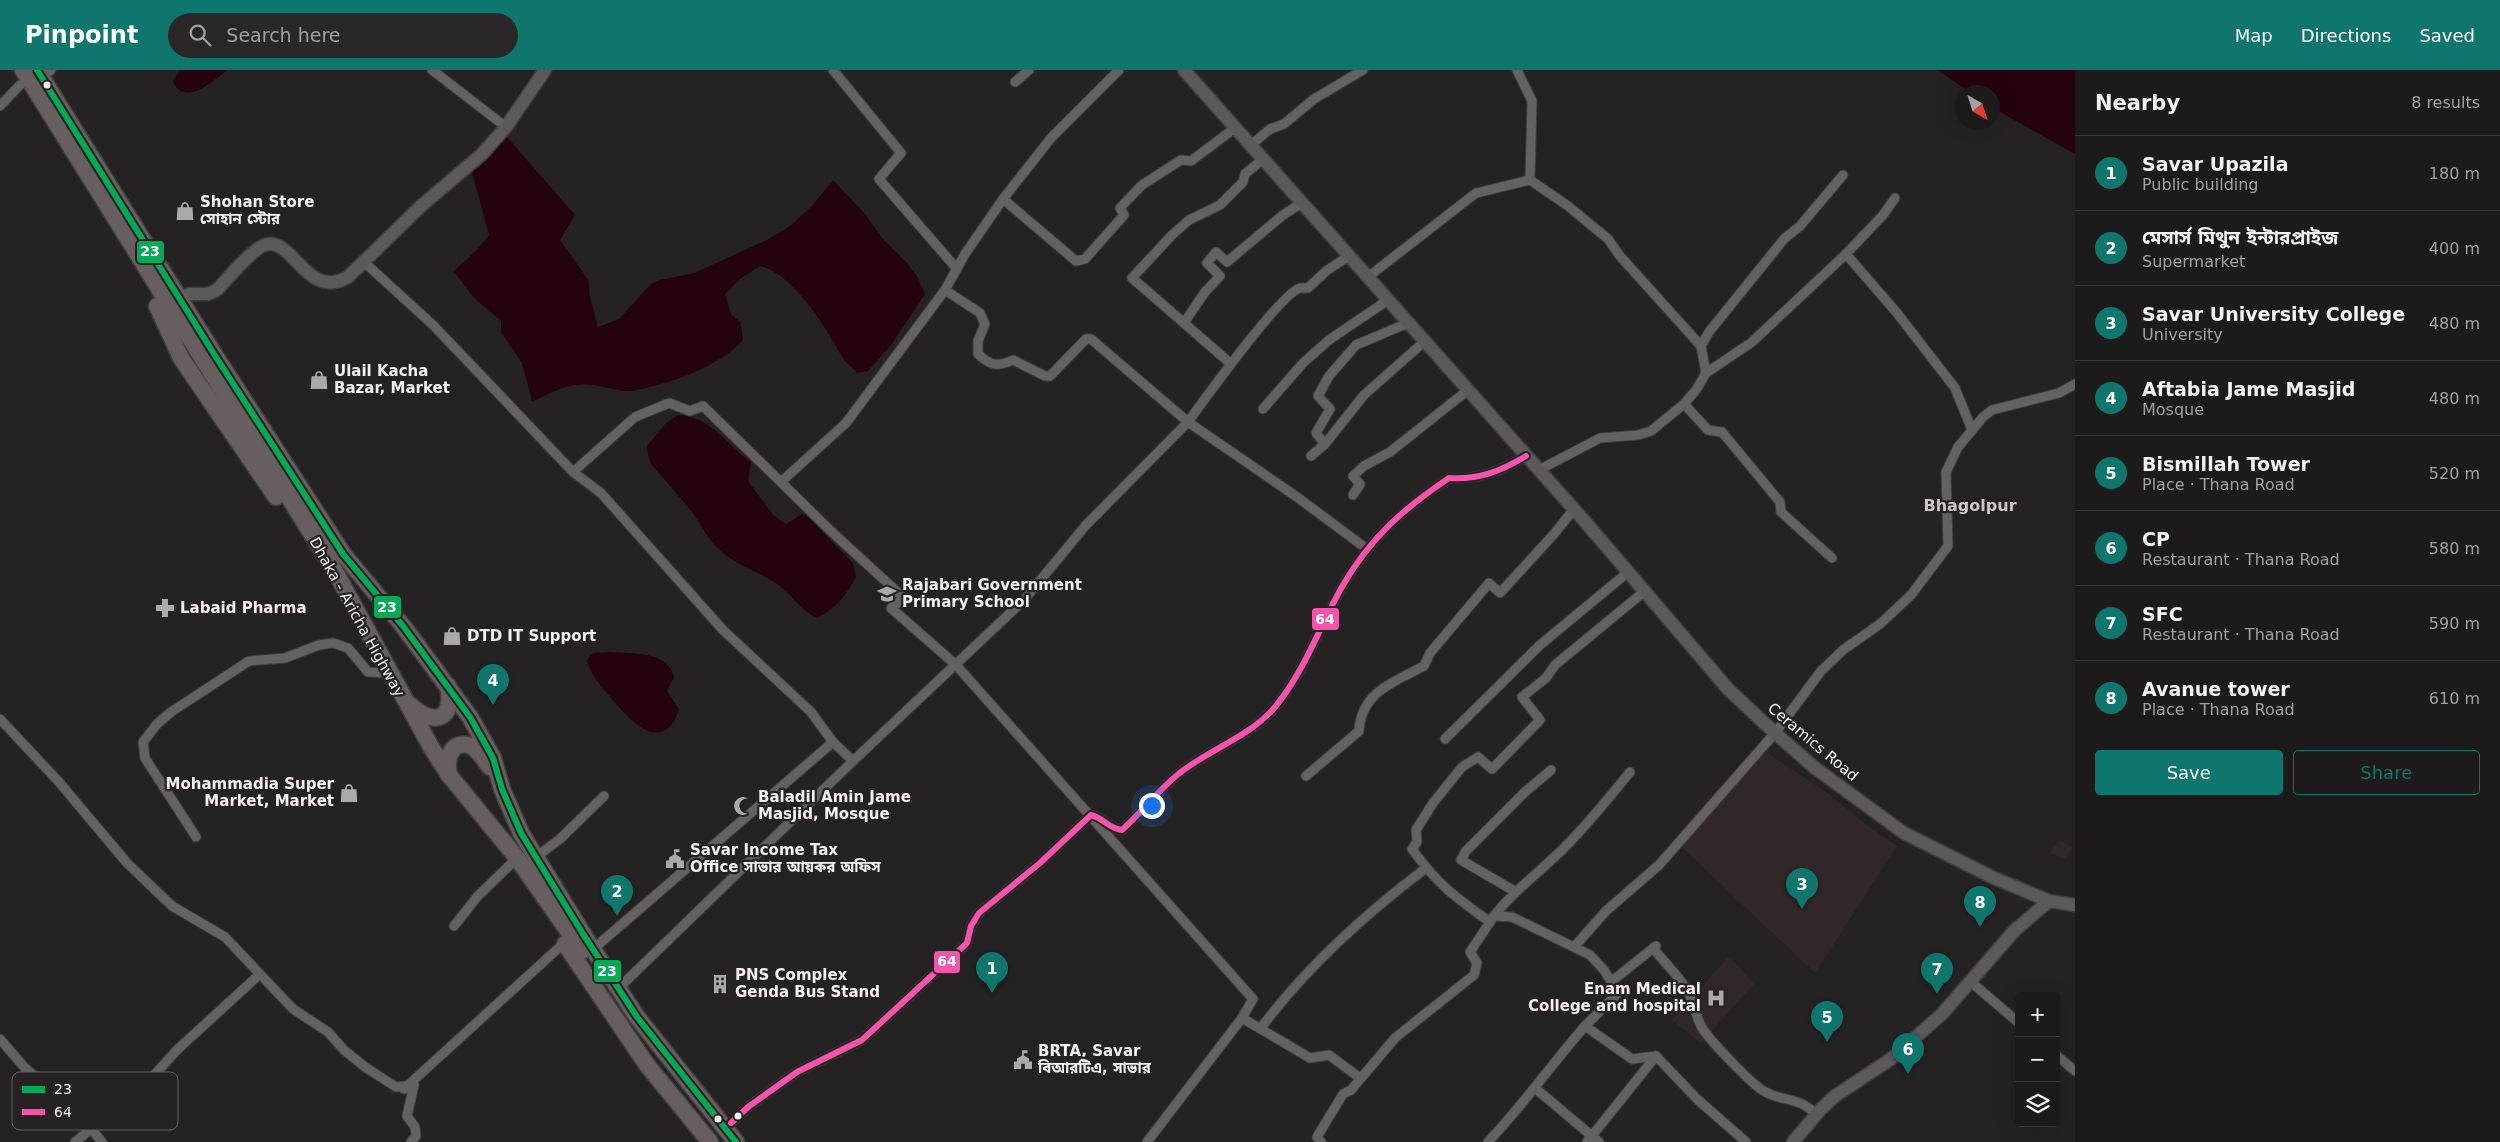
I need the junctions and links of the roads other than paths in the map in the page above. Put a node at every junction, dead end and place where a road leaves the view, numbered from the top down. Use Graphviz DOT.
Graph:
graph roads {
  1 [pos="11,70"];
  2 [pos="46,70"];
  3 [pos="432,70"];
  4 [pos="546,70"];
  5 [pos="833,70"];
  6 [pos="1028,70"];
  7 [pos="1119,70"];
  8 [pos="1184,70"];
  9 [pos="1363,70"];
  10 [pos="1517,70"];
  11 [pos="21,77"];
  12 [pos="1015,82"];
  13 [pos="0,106"];
  14 [pos="506,127"];
  15 [pos="1236,128"];
  16 [pos="1250,145"];
  17 [pos="1263,159"];
  18 [pos="1843,175"];
  19 [pos="1530,180"];
  20 [pos="1895,198"];
  21 [pos="1003,199"];
  22 [pos="1302,203"];
  23 [pos="1846,254"];
  24 [pos="1349,256"];
  25 [pos="364,262"];
  26 [pos="956,269"];
  27 [pos="1368,277"];
  28 [pos="945,290"];
  29 [pos="189,294"];
  30 [pos="1388,300"];
  31 [pos="1184,323"];
  32 [pos="1408,323"];
  33 [pos="1425,341"];
  34 [pos="1701,346"];
  35 [pos="1231,364"];
  36 [pos="1706,373"];
  37 [pos="2075,384"];
  38 [pos="1468,390"];
  39 [pos="1684,404"];
  40 [pos="1262,409"];
  41 [pos="1188,422"];
  42 [pos="1972,430"];
  43 [pos="1325,444"];
  44 [pos="1311,456"];
  45 [pos="1526,456"];
  46 [pos="1539,470"];
  47 [pos="574,472"];
  48 [pos="782,481"];
  49 [pos="1352,495"];
  50 [pos="1574,509"];
  51 [pos="1367,550"];
  52 [pos="343,554"];
  53 [pos="1832,558"];
  54 [pos="1628,573"];
  55 [pos="1643,590"];
  56 [pos="956,665"];
  57 [pos="389,673"];
  58 [pos="448,686"];
  59 [pos="404,700"];
  60 [pos="0,719"];
  61 [pos="1775,733"];
  62 [pos="1445,739"];
  63 [pos="833,742"];
  64 [pos="853,761"];
  65 [pos="1551,770"];
  66 [pos="1630,772"];
  67 [pos="449,774"];
  68 [pos="1306,776"];
  69 [pos="502,789"];
  70 [pos="604,796"];
  71 [pos="1092,815"];
  72 [pos="196,837"];
  73 [pos="517,858"];
  74 [pos="536,858"];
  75 [pos="1426,868"];
  76 [pos="529,876"];
  77 [pos="558,892"];
  78 [pos="1516,892"];
  79 [pos="2049,901"];
  80 [pos="2075,905"];
  81 [pos="1492,919"];
  82 [pos="454,926"];
  83 [pos="564,943"];
  84 [pos="599,944"];
  85 [pos="1574,948"];
  86 [pos="260,974"];
  87 [pos="1612,981"];
  88 [pos="625,982"];
  89 [pos="1971,982"];
  90 [pos="1242,1018"];
  91 [pos="2015,1020"];
  92 [pos="1585,1026"];
  93 [pos="1261,1028"];
  94 [pos="0,1039"];
  95 [pos="1656,1056"];
  96 [pos="2060,1058"];
  97 [pos="2075,1071"];
  98 [pos="30,1072"];
  99 [pos="157,1072"];
  100 [pos="1360,1078"];
  101 [pos="414,1085"];
  102 [pos="1535,1088"];
  103 [pos="1816,1115"];
  104 [pos="731,1123"];
  105 [pos="91,1130"];
  106 [pos="1592,1140"];
  107 [pos="75,1142"];
  108 [pos="102,1142"];
  109 [pos="411,1142"];
  110 [pos="710,1142"];
  111 [pos="723,1142"];
  112 [pos="736,1142"];
  113 [pos="749,1142"];
  114 [pos="1146,1142"];
  115 [pos="1321,1142"];
  116 [pos="1488,1142"];
  117 [pos="1746,1142"];
  118 [pos="1793,1142"];
  1 -- 11 [label="highway, Dhaka - Aricha Highway"];
  2 -- 29 [label="highway"];
  2 -- 52 [label="highway, Dhaka - Aricha Highway"];
  3 -- 14 [label="street"];
  4 -- 14 [label="street"];
  5 -- 26 [label="street"];
  6 -- 12 [label="street"];
  7 -- 21 [label="street"];
  8 -- 15 [label="street, Ceramics Road"];
  9 -- 16 [label="street"];
  10 -- 19 [label="street"];
  11 -- 13 [label="street"];
  11 -- 57 [label="highway, Dhaka - Aricha Highway"];
  14 -- 25 [label="street"];
  15 -- 16 [label="street, Ceramics Road"];
  15 -- 21 [label="street"];
  16 -- 17 [label="street, Ceramics Road"];
  17 -- 22 [label="street, Ceramics Road"];
  17 -- 31 [label="street"];
  18 -- 34 [label="street"];
  19 -- 27 [label="street"];
  19 -- 34 [label="street"];
  20 -- 23 [label="street"];
  21 -- 26 [label="street"];
  22 -- 24 [label="street, Ceramics Road"];
  22 -- 31 [label="street"];
  23 -- 36 [label="street"];
  23 -- 42 [label="street"];
  24 -- 27 [label="street, Ceramics Road"];
  24 -- 35 [label="street"];
  25 -- 29 [label="street"];
  25 -- 47 [label="street"];
  26 -- 28 [label="street"];
  27 -- 30 [label="street, Ceramics Road"];
  28 -- 41 [label="street"];
  28 -- 48 [label="street"];
  29 -- 52 [label="highway"];
  30 -- 32 [label="street, Ceramics Road"];
  30 -- 40 [label="street"];
  31 -- 35 [label="street"];
  32 -- 33 [label="street, Ceramics Road"];
  32 -- 43 [label="street"];
  33 -- 38 [label="street, Ceramics Road"];
  33 -- 43 [label="street"];
  34 -- 36 [label="street"];
  35 -- 41 [label="street"];
  36 -- 39 [label="street"];
  37 -- 42 [label="street"];
  38 -- 45 [label="street, Ceramics Road"];
  38 -- 49 [label="street"];
  39 -- 46 [label="street"];
  39 -- 53 [label="street"];
  41 -- 51 [label="street"];
  41 -- 56 [label="street"];
  42 -- 61 [label="street"];
  43 -- 44 [label="street"];
  45 -- 46 [label="street, Ceramics Road"];
  45 -- 51 [label="street"];
  46 -- 50 [label="street, Ceramics Road"];
  47 -- 48 [label="street"];
  47 -- 63 [label="street"];
  48 -- 56 [label="street"];
  50 -- 54 [label="street, Ceramics Road"];
  50 -- 68 [label="street"];
  51 -- 71 [label="street"];
  52 -- 58 [label="highway, Dhaka - Aricha Highway"];
  54 -- 55 [label="street, Ceramics Road"];
  54 -- 62 [label="street"];
  55 -- 61 [label="street, Ceramics Road"];
  55 -- 75 [label="street"];
  56 -- 64 [label="street"];
  56 -- 71 [label="street"];
  57 -- 59 [label="highway, Dhaka - Aricha Highway"];
  57 -- 72 [label="street"];
  58 -- 59 [label="highway"];
  58 -- 69 [label="highway, Dhaka - Aricha Highway"];
  59 -- 67 [label="highway, Dhaka - Aricha Highway"];
  60 -- 86 [label="street"];
  61 -- 79 [label="street, Ceramics Road"];
  61 -- 85 [label="street"];
  63 -- 64 [label="street"];
  63 -- 84 [label="street"];
  64 -- 88 [label="street"];
  65 -- 78 [label="street"];
  66 -- 78 [label="street"];
  67 -- 69 [label="highway"];
  67 -- 73 [label="highway, Dhaka - Aricha Highway"];
  69 -- 74 [label="highway, Dhaka - Aricha Highway"];
  70 -- 74 [label="street"];
  71 -- 90 [label="street"];
  71 -- 104 [label="street"];
  73 -- 76 [label="highway, Dhaka - Aricha Highway"];
  73 -- 82 [label="street"];
  74 -- 77 [label="highway, Dhaka - Aricha Highway"];
  75 -- 81 [label="street"];
  75 -- 93 [label="street"];
  76 -- 83 [label="highway"];
  76 -- 111 [label="highway, Dhaka - Aricha Highway"];
  77 -- 84 [label="highway"];
  77 -- 112 [label="highway, Dhaka - Aricha Highway"];
  78 -- 81 [label="street"];
  79 -- 80 [label="street, Ceramics Road"];
  79 -- 89 [label="street"];
  81 -- 85 [label="street"];
  81 -- 100 [label="street"];
  83 -- 101 [label="street"];
  83 -- 110 [label="highway"];
  84 -- 88 [label="highway"];
  85 -- 87 [label="street"];
  86 -- 99 [label="street"];
  86 -- 101 [label="street"];
  87 -- 92 [label="street"];
  87 -- 103 [label="street"];
  88 -- 104 [label="highway"];
  89 -- 91 [label="street"];
  89 -- 103 [label="street"];
  90 -- 93 [label="street"];
  90 -- 114 [label="street"];
  92 -- 95 [label="street"];
  92 -- 116 [label="street"];
  93 -- 100 [label="street"];
  94 -- 98 [label="street"];
  95 -- 106 [label="street"];
  95 -- 117 [label="street"];
  96 -- 97 [label="street"];
  100 -- 115 [label="street"];
  101 -- 109 [label="street"];
  102 -- 106 [label="street"];
  103 -- 118 [label="street"];
  104 -- 113 [label="highway"];
  105 -- 107 [label="street"];
  105 -- 108 [label="street"];
}
